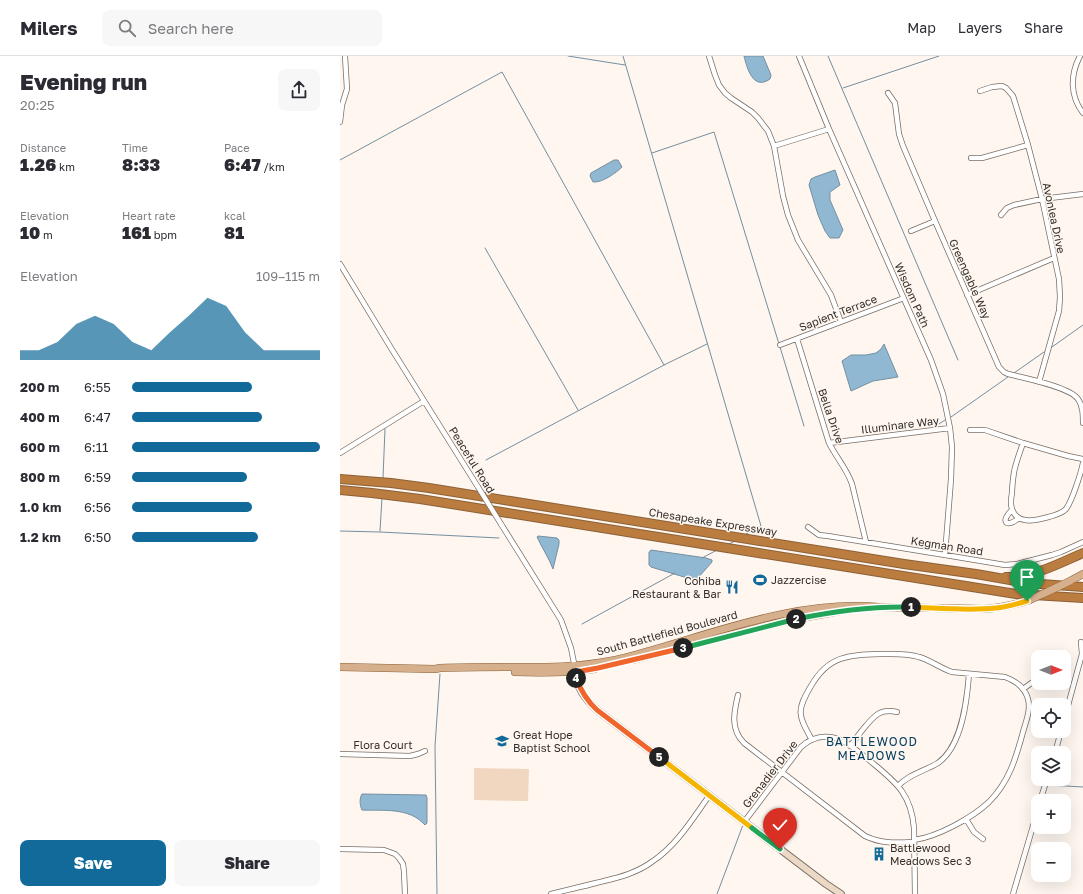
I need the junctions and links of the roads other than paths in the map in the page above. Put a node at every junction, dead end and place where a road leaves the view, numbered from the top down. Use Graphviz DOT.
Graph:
graph roads {
  1 [pos="345,56"];
  2 [pos="709,56"];
  3 [pos="799,56"];
  4 [pos="1080,56"];
  5 [pos="980,91"];
  6 [pos="888,93"];
  7 [pos="1083,113"];
  8 [pos="340,122"];
  9 [pos="829,129"];
  10 [pos="1028,145"];
  11 [pos="774,146"];
  12 [pos="971,158"];
  13 [pos="1083,194"];
  14 [pos="1042,199"];
  15 [pos="1002,215"];
  16 [pos="935,221"];
  17 [pos="911,231"];
  18 [pos="1054,258"];
  19 [pos="340,264"];
  20 [pos="967,295"];
  21 [pos="904,298"];
  22 [pos="841,322"];
  23 [pos="796,339"];
  24 [pos="780,345"];
  25 [pos="1039,382"];
  26 [pos="424,401"];
  27 [pos="1083,423"];
  28 [pos="950,428"];
  29 [pos="970,430"];
  30 [pos="1022,442"];
  31 [pos="830,443"];
  32 [pos="340,453"];
  33 [pos="1083,459"];
  34 [pos="1083,463"];
  35 [pos="340,479"];
  36 [pos="340,490"];
  37 [pos="1012,510"];
  38 [pos="1018,518"];
  39 [pos="808,527"];
  40 [pos="866,542"];
  41 [pos="1083,542"];
  42 [pos="1083,553"];
  43 [pos="946,555"];
  44 [pos="976,574"];
  45 [pos="1083,574"];
  46 [pos="1083,587"];
  47 [pos="1083,598"];
  48 [pos="1081,642"];
  49 [pos="340,667"];
  50 [pos="575,669"];
  51 [pos="969,674"];
  52 [pos="1031,683"];
  53 [pos="1023,689"];
  54 [pos="738,695"];
  55 [pos="1070,698"];
  56 [pos="897,712"];
  57 [pos="812,740"];
  58 [pos="850,746"];
  59 [pos="425,751"];
  60 [pos="340,754"];
  61 [pos="782,772"];
  62 [pos="898,786"];
  63 [pos="709,796"];
  64 [pos="966,819"];
  65 [pos="744,822"];
  66 [pos="1031,833"];
  67 [pos="983,839"];
  68 [pos="914,841"];
  69 [pos="340,849"];
  70 [pos="405,894"];
  71 [pos="551,894"];
  72 [pos="841,894"];
  73 [pos="915,894"];
  74 [pos="1013,894"];
  1 -- 8 [label="street"];
  2 -- 11 [label="street"];
  3 -- 9 [label="street, Wisdom Path"];
  4 -- 7 [label="street"];
  5 -- 10 [label="street, Avonlea Drive"];
  6 -- 16 [label="street, Greengable Way"];
  9 -- 11 [label="street"];
  9 -- 21 [label="street, Wisdom Path"];
  10 -- 12 [label="street"];
  10 -- 14 [label="street, Avonlea Drive"];
  11 -- 22 [label="street"];
  13 -- 14 [label="street"];
  14 -- 15 [label="street"];
  14 -- 18 [label="street, Avonlea Drive"];
  16 -- 17 [label="street"];
  16 -- 20 [label="street, Greengable Way"];
  18 -- 20 [label="street"];
  18 -- 25 [label="street, Avonlea Drive"];
  19 -- 26 [label="street, Peaceful Road"];
  20 -- 25 [label="street, Greengable Way"];
  21 -- 22 [label="street, Sapient Terrace"];
  21 -- 28 [label="street, Wisdom Path"];
  22 -- 23 [label="street, Sapient Terrace"];
  23 -- 24 [label="street, Sapient Terrace"];
  23 -- 31 [label="street, Bella Drive"];
  25 -- 27 [label="street, Greengable Way"];
  26 -- 32 [label="street"];
  26 -- 50 [label="street, Peaceful Road, bridge"];
  28 -- 31 [label="street, Illuminare Way"];
  28 -- 43 [label="street, Wisdom Path"];
  29 -- 30 [label="street"];
  30 -- 33 [label="street"];
  30 -- 37 [label="street"];
  31 -- 40 [label="street, Bella Drive"];
  34 -- 38 [label="street"];
  35 -- 44 [label="highway, Chesapeake Expressway"];
  36 -- 47 [label="highway"];
  37 -- 38 [label="street"];
  37 -- 38 [label="street"];
  39 -- 40 [label="street, Kegman Road"];
  40 -- 43 [label="street, Kegman Road"];
  41 -- 43 [label="street, Kegman Road"];
  42 -- 44 [label="highway"];
  44 -- 46 [label="highway, Chesapeake Expressway"];
  45 -- 50 [label="main road, South Battlefield Boulevard, bridge"];
  48 -- 55 [label="street"];
  49 -- 50 [label="main road, South Battlefield Boulevard"];
  50 -- 63 [label="street"];
  51 -- 53 [label="street"];
  51 -- 57 [label="street"];
  51 -- 62 [label="street"];
  52 -- 53 [label="street"];
  53 -- 64 [label="street"];
  54 -- 61 [label="street"];
  56 -- 58 [label="street"];
  57 -- 58 [label="street, Grenadier Drive"];
  57 -- 61 [label="street, Grenadier Drive"];
  58 -- 62 [label="street, Grenadier Drive"];
  59 -- 60 [label="street, Flora Court"];
  61 -- 65 [label="street, Grenadier Drive"];
  61 -- 68 [label="street"];
  62 -- 68 [label="street, Grenadier Drive"];
  63 -- 65 [label="street"];
  63 -- 71 [label="street"];
  64 -- 67 [label="street"];
  64 -- 68 [label="street"];
  65 -- 72 [label="street"];
  66 -- 74 [label="street"];
  68 -- 73 [label="street, Grenadier Drive"];
  69 -- 70 [label="street"];
}
